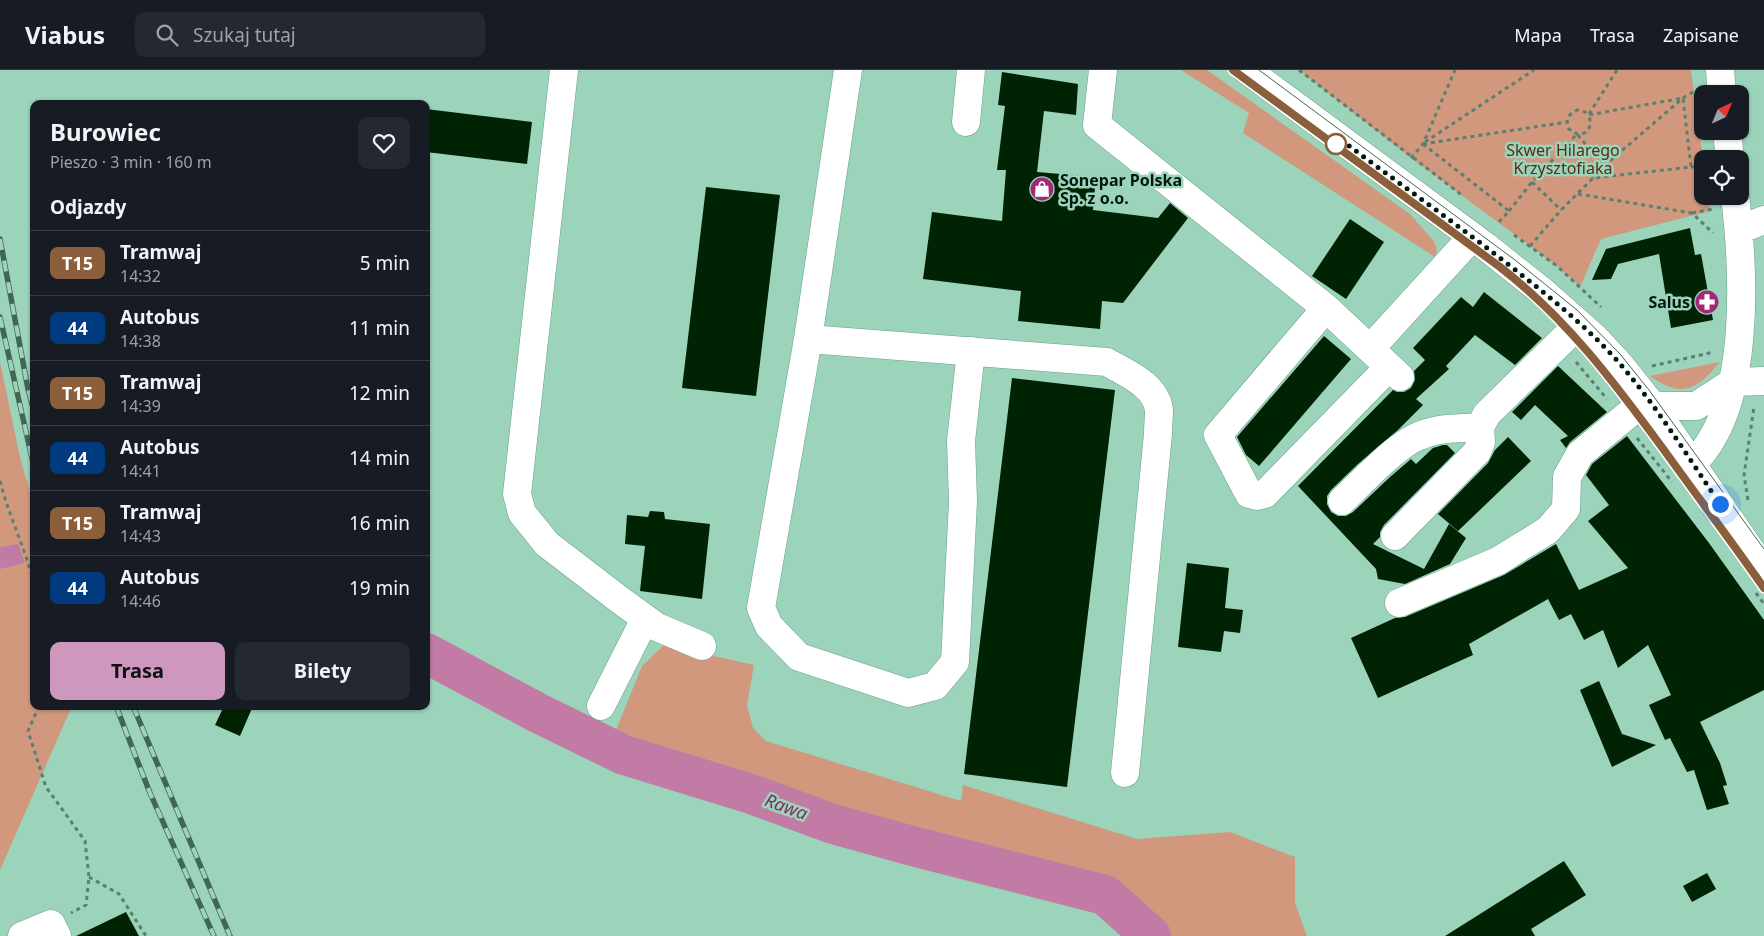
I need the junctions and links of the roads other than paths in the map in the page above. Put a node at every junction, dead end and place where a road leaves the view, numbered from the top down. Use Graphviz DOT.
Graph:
graph roads {
  1 [pos="564,70"];
  2 [pos="848,70"];
  3 [pos="971,70"];
  4 [pos="1103,70"];
  5 [pos="1247,70"];
  6 [pos="1720,70"];
  7 [pos="1714,85"];
  8 [pos="966,122"];
  9 [pos="1721,205"];
  10 [pos="1764,220"];
  11 [pos="1727,229"];
  12 [pos="1472,237"];
  13 [pos="1326,308"];
  14 [pos="1579,324"];
  15 [pos="808,338"];
  16 [pos="1370,349"];
  17 [pos="970,351"];
  18 [pos="1751,382"];
  19 [pos="1649,402"];
  20 [pos="1480,427"];
  21 [pos="1692,464"];
  22 [pos="1342,501"];
  23 [pos="1395,536"];
  24 [pos="1758,579"];
  25 [pos="1399,603"];
  26 [pos="645,619"];
  27 [pos="702,646"];
  28 [pos="600,706"];
  29 [pos="1125,773"];
  30 [pos="54,930"];
  31 [pos="22,936"];
  1 -- 26 [label="street"];
  2 -- 15 [label="street"];
  3 -- 8 [label="street"];
  4 -- 13 [label="street"];
  5 -- 12 [label="street"];
  6 -- 7 [label="street"];
  9 -- 11 [label="street"];
  10 -- 11 [label="street"];
  11 -- 18 [label="street"];
  12 -- 14 [label="street"];
  12 -- 16 [label="street"];
  13 -- 16 [label="street"];
  13 -- 16 [label="street"];
  14 -- 19 [label="street"];
  14 -- 20 [label="street"];
  15 -- 17 [label="street"];
  15 -- 17 [label="street"];
  17 -- 29 [label="street"];
  18 -- 19 [label="street"];
  18 -- 21 [label="street"];
  19 -- 21 [label="street"];
  19 -- 25 [label="street"];
  20 -- 22 [label="street"];
  20 -- 23 [label="street"];
  21 -- 24 [label="street"];
  26 -- 27 [label="street"];
  26 -- 28 [label="street"];
  30 -- 31 [label="street"];
}
